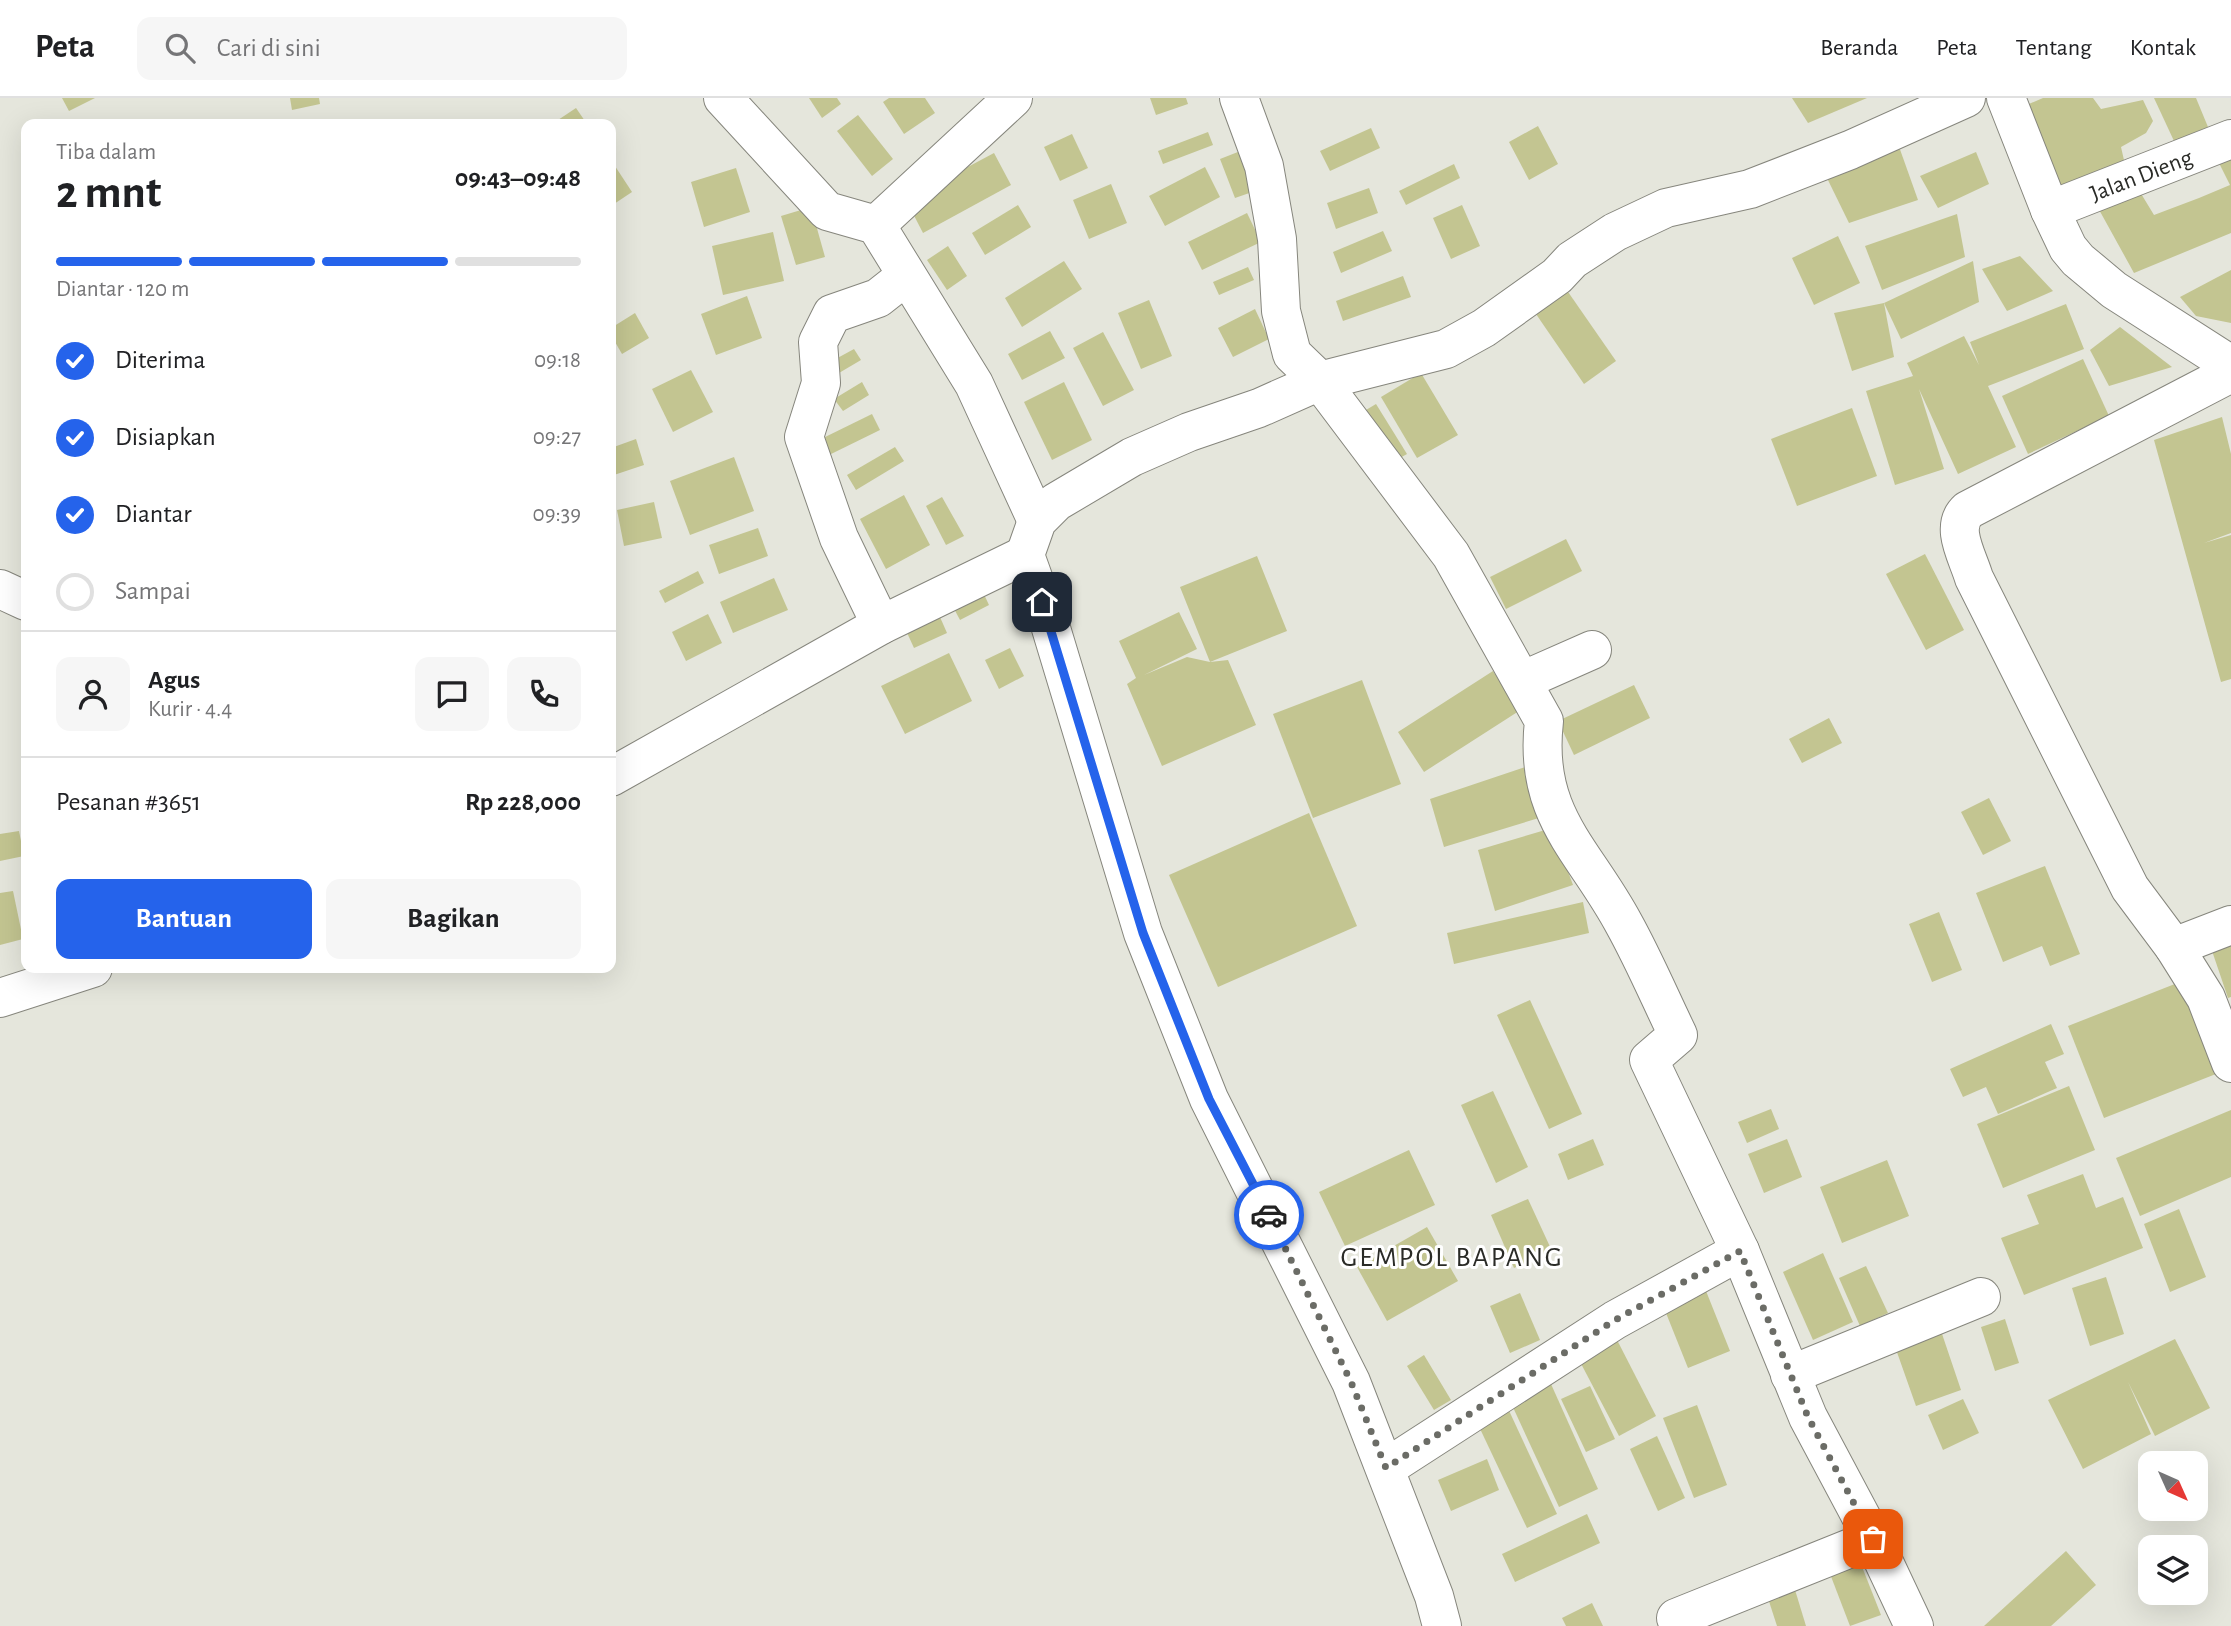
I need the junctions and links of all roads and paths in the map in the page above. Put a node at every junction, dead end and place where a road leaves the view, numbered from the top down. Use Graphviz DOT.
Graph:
graph roads {
  1 [pos="723,98"];
  2 [pos="1013,98"];
  3 [pos="1239,98"];
  4 [pos="1966,98"];
  5 [pos="2006,98"];
  6 [pos="2231,139"];
  7 [pos="2050,210"];
  8 [pos="876,225"];
  9 [pos="906,276"];
  10 [pos="2231,365"];
  11 [pos="2231,373"];
  12 [pos="1320,381"];
  13 [pos="1031,538"];
  14 [pos="0,589"];
  15 [pos="21,599"];
  16 [pos="881,625"];
  17 [pos="1592,650"];
  18 [pos="1521,681"];
  19 [pos="616,774"];
  20 [pos="2231,925"];
  21 [pos="2174,947"];
  22 [pos="78,973"];
  23 [pos="0,998"];
  24 [pos="2231,1063"];
  25 [pos="1740,1251"];
  26 [pos="1981,1297"];
  27 [pos="1790,1375"];
  28 [pos="1386,1468"];
  29 [pos="1873,1539"];
  30 [pos="1676,1618"];
  31 [pos="1442,1626"];
  32 [pos="1914,1626"];
  1 -- 8 [label="street"];
  2 -- 8 [label="street"];
  3 -- 12 [label="street"];
  4 -- 12 [label="street"];
  5 -- 7 [label="street"];
  6 -- 7 [label="street, Jalan Dieng"];
  7 -- 10 [label="street"];
  8 -- 9 [label="street"];
  9 -- 13 [label="street"];
  9 -- 16 [label="street"];
  11 -- 21 [label="street"];
  12 -- 13 [label="street"];
  12 -- 18 [label="street"];
  13 -- 16 [label="street"];
  13 -- 28 [label="street"];
  14 -- 15 [label="street"];
  16 -- 19 [label="street"];
  17 -- 18 [label="street"];
  18 -- 25 [label="street"];
  20 -- 21 [label="street"];
  21 -- 24 [label="street"];
  22 -- 23 [label="street"];
  25 -- 27 [label="street"];
  25 -- 28 [label="street"];
  26 -- 27 [label="street"];
  27 -- 29 [label="street"];
  28 -- 31 [label="street"];
  29 -- 30 [label="street"];
  29 -- 32 [label="street"];
}
